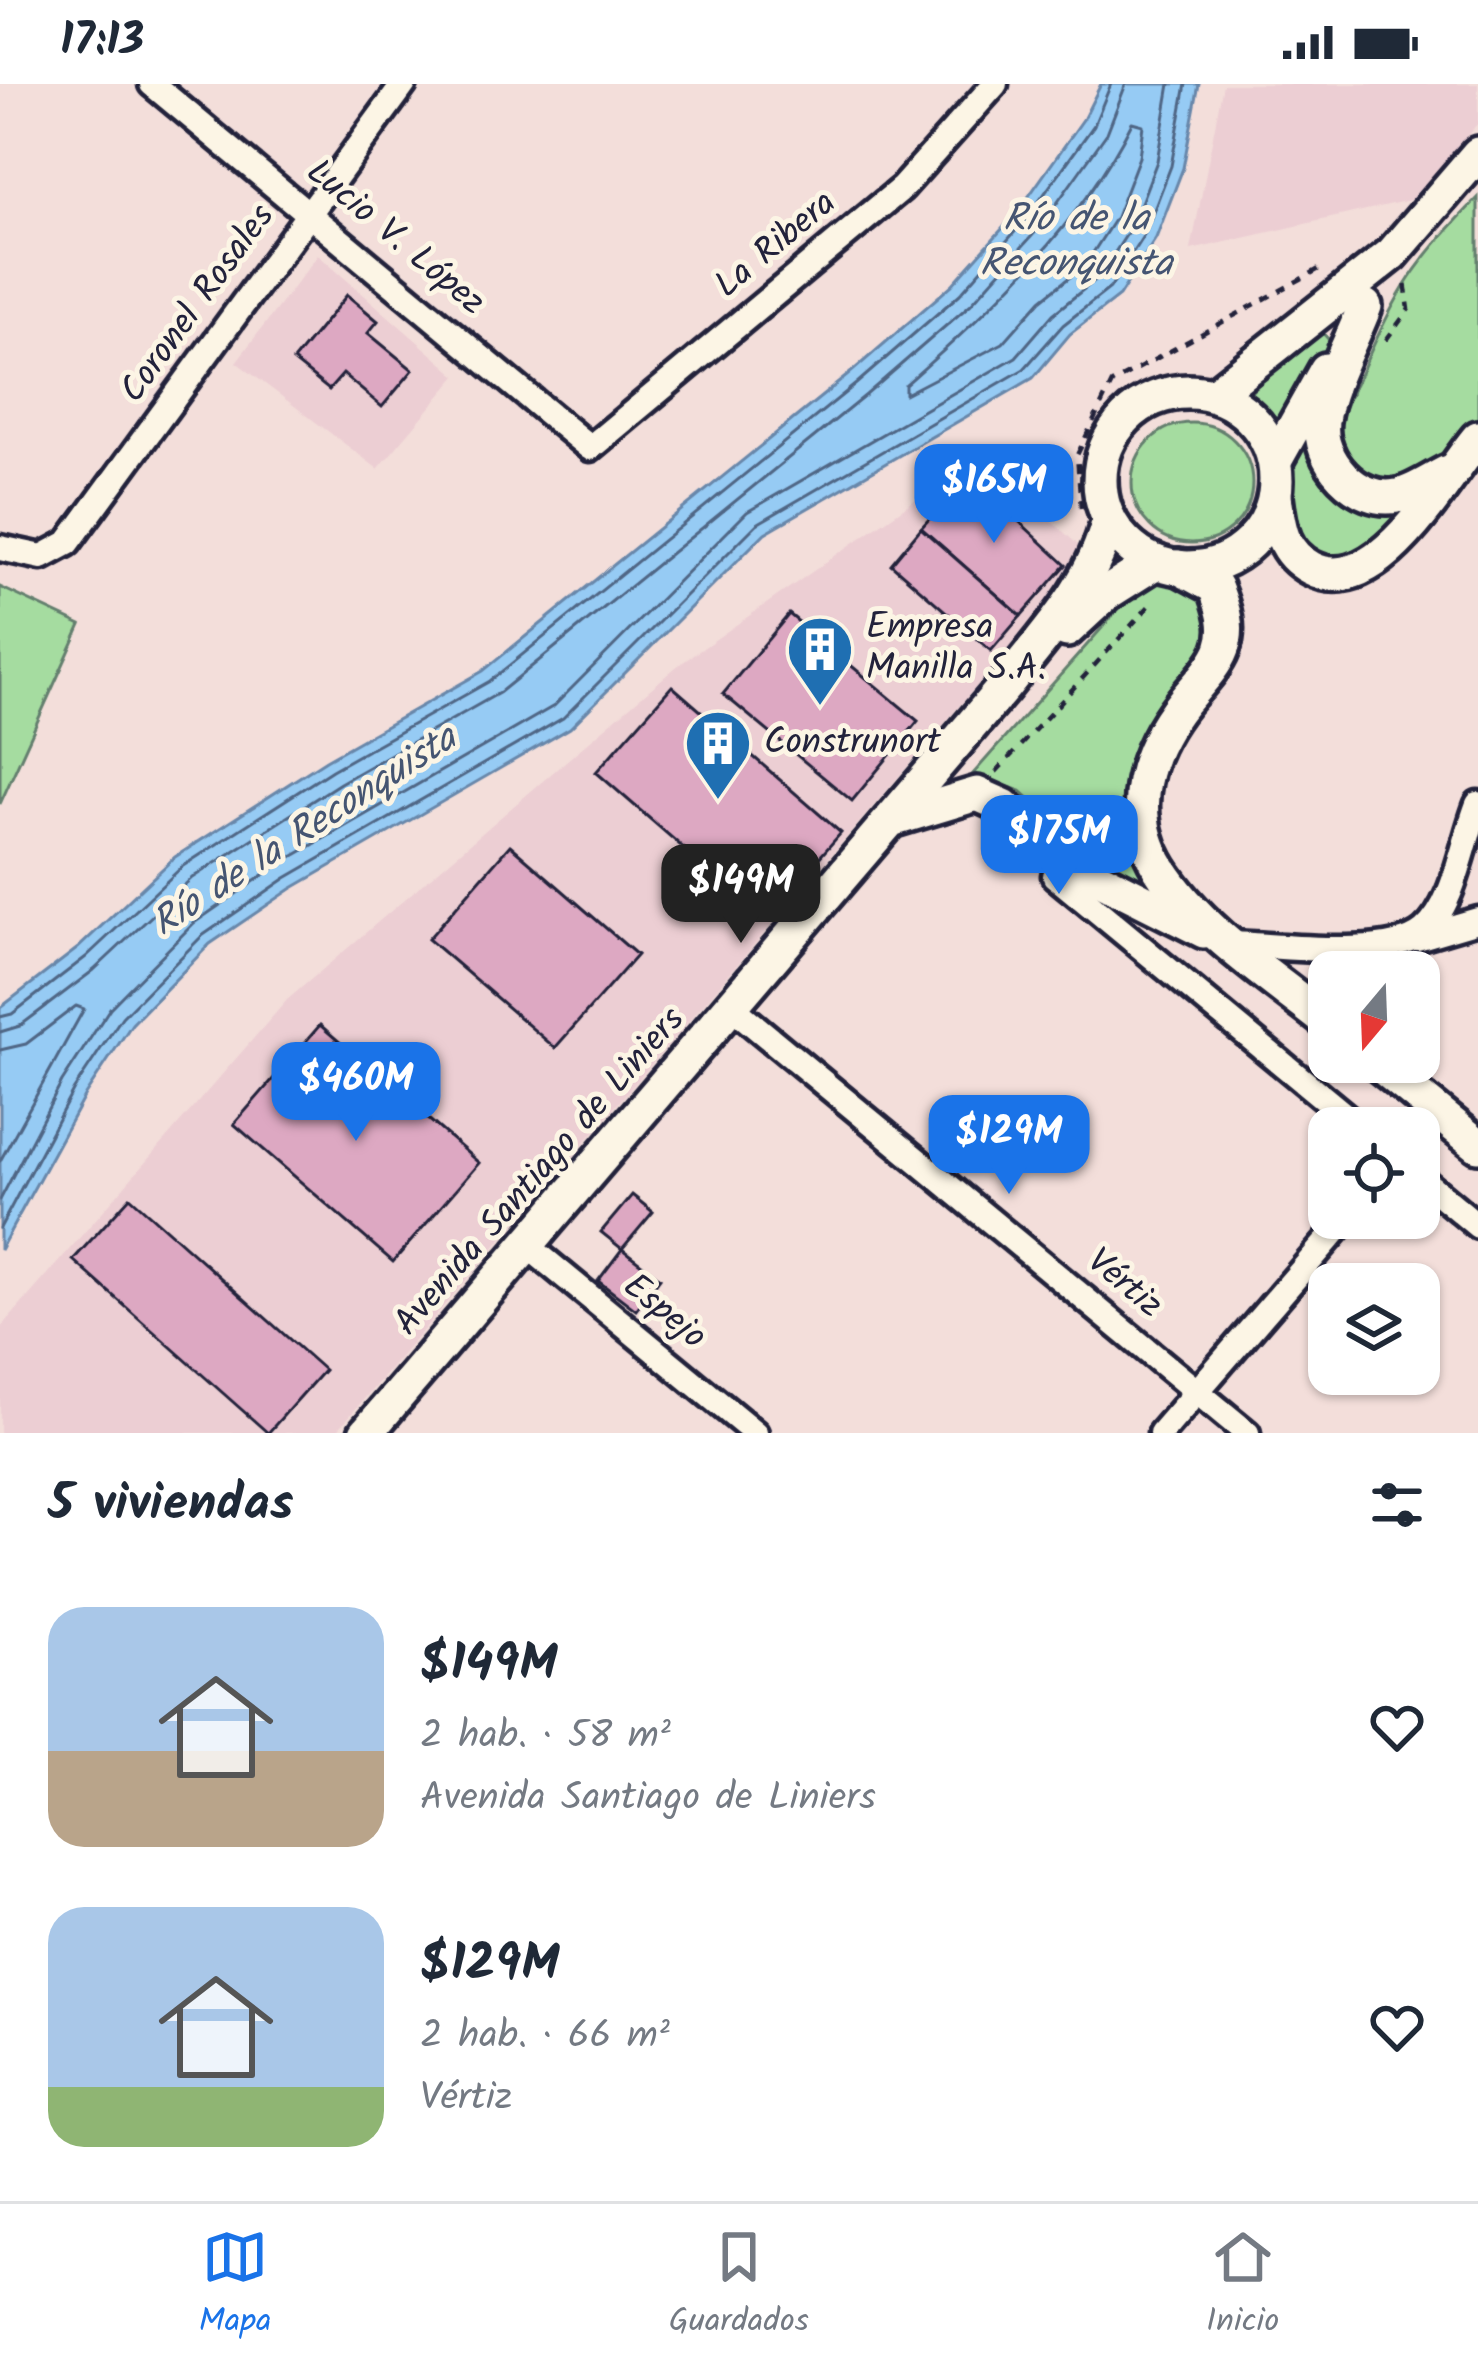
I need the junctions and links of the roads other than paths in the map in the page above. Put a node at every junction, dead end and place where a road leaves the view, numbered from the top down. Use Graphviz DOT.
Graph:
graph roads {
  1 [pos="152,84"];
  2 [pos="404,84"];
  3 [pos="995,84"];
  4 [pos="1478,154"];
  5 [pos="309,212"];
  6 [pos="1401,262"];
  7 [pos="1365,306"];
  8 [pos="1214,395"];
  9 [pos="1478,438"];
  10 [pos="590,448"];
  11 [pos="1274,461"];
  12 [pos="1450,471"];
  13 [pos="1275,496"];
  14 [pos="1095,516"];
  15 [pos="0,548"];
  16 [pos="1165,575"];
  17 [pos="1004,687"];
  18 [pos="1478,804"];
  19 [pos="896,819"];
  20 [pos="1055,875"];
  21 [pos="1478,920"];
  22 [pos="1409,940"];
  23 [pos="1232,944"];
  24 [pos="1308,1006"];
  25 [pos="733,1008"];
  26 [pos="1402,1083"];
  27 [pos="1335,1107"];
  28 [pos="1478,1145"];
  29 [pos="1440,1194"];
  30 [pos="1478,1226"];
  31 [pos="1329,1239"];
  32 [pos="528,1246"];
  33 [pos="1197,1391"];
  34 [pos="366,1433"];
  35 [pos="754,1433"];
  36 [pos="1161,1433"];
  37 [pos="1247,1433"];
  1 -- 5 [label="street, Lucio V. López"];
  2 -- 5 [label="street, Coronel Rosales"];
  3 -- 10 [label="street, La Ribera"];
  4 -- 6 [label="main road"];
  5 -- 10 [label="street, Lucio V. López"];
  5 -- 15 [label="street, Coronel Rosales"];
  6 -- 7 [label="main road"];
  6 -- 8 [label="main road"];
  7 -- 11 [label="main road"];
  7 -- 12 [label="main road"];
  8 -- 11 [label="main road"];
  8 -- 14 [label="main road"];
  9 -- 12 [label="main road"];
  11 -- 13 [label="main road"];
  12 -- 13 [label="main road"];
  13 -- 16 [label="main road"];
  14 -- 16 [label="main road"];
  14 -- 17 [label="main road, Avenida Santiago de Liniers"];
  16 -- 17 [label="main road, Avenida Santiago de Liniers"];
  16 -- 23 [label="main road"];
  17 -- 19 [label="main road, Avenida Santiago de Liniers"];
  18 -- 22 [label="street"];
  19 -- 23 [label="main road"];
  19 -- 25 [label="main road, Avenida Santiago de Liniers"];
  20 -- 27 [label="street"];
  21 -- 22 [label="street"];
  22 -- 23 [label="street"];
  23 -- 24 [label="main road"];
  25 -- 32 [label="main road, Avenida Santiago de Liniers"];
  25 -- 33 [label="street, Vértiz"];
  26 -- 28 [label="main road"];
  29 -- 30 [label="street"];
  31 -- 33 [label="street"];
  32 -- 34 [label="main road, Avenida Santiago de Liniers"];
  32 -- 35 [label="street, Espejo"];
  33 -- 36 [label="street"];
  33 -- 37 [label="street, Vértiz"];
}
